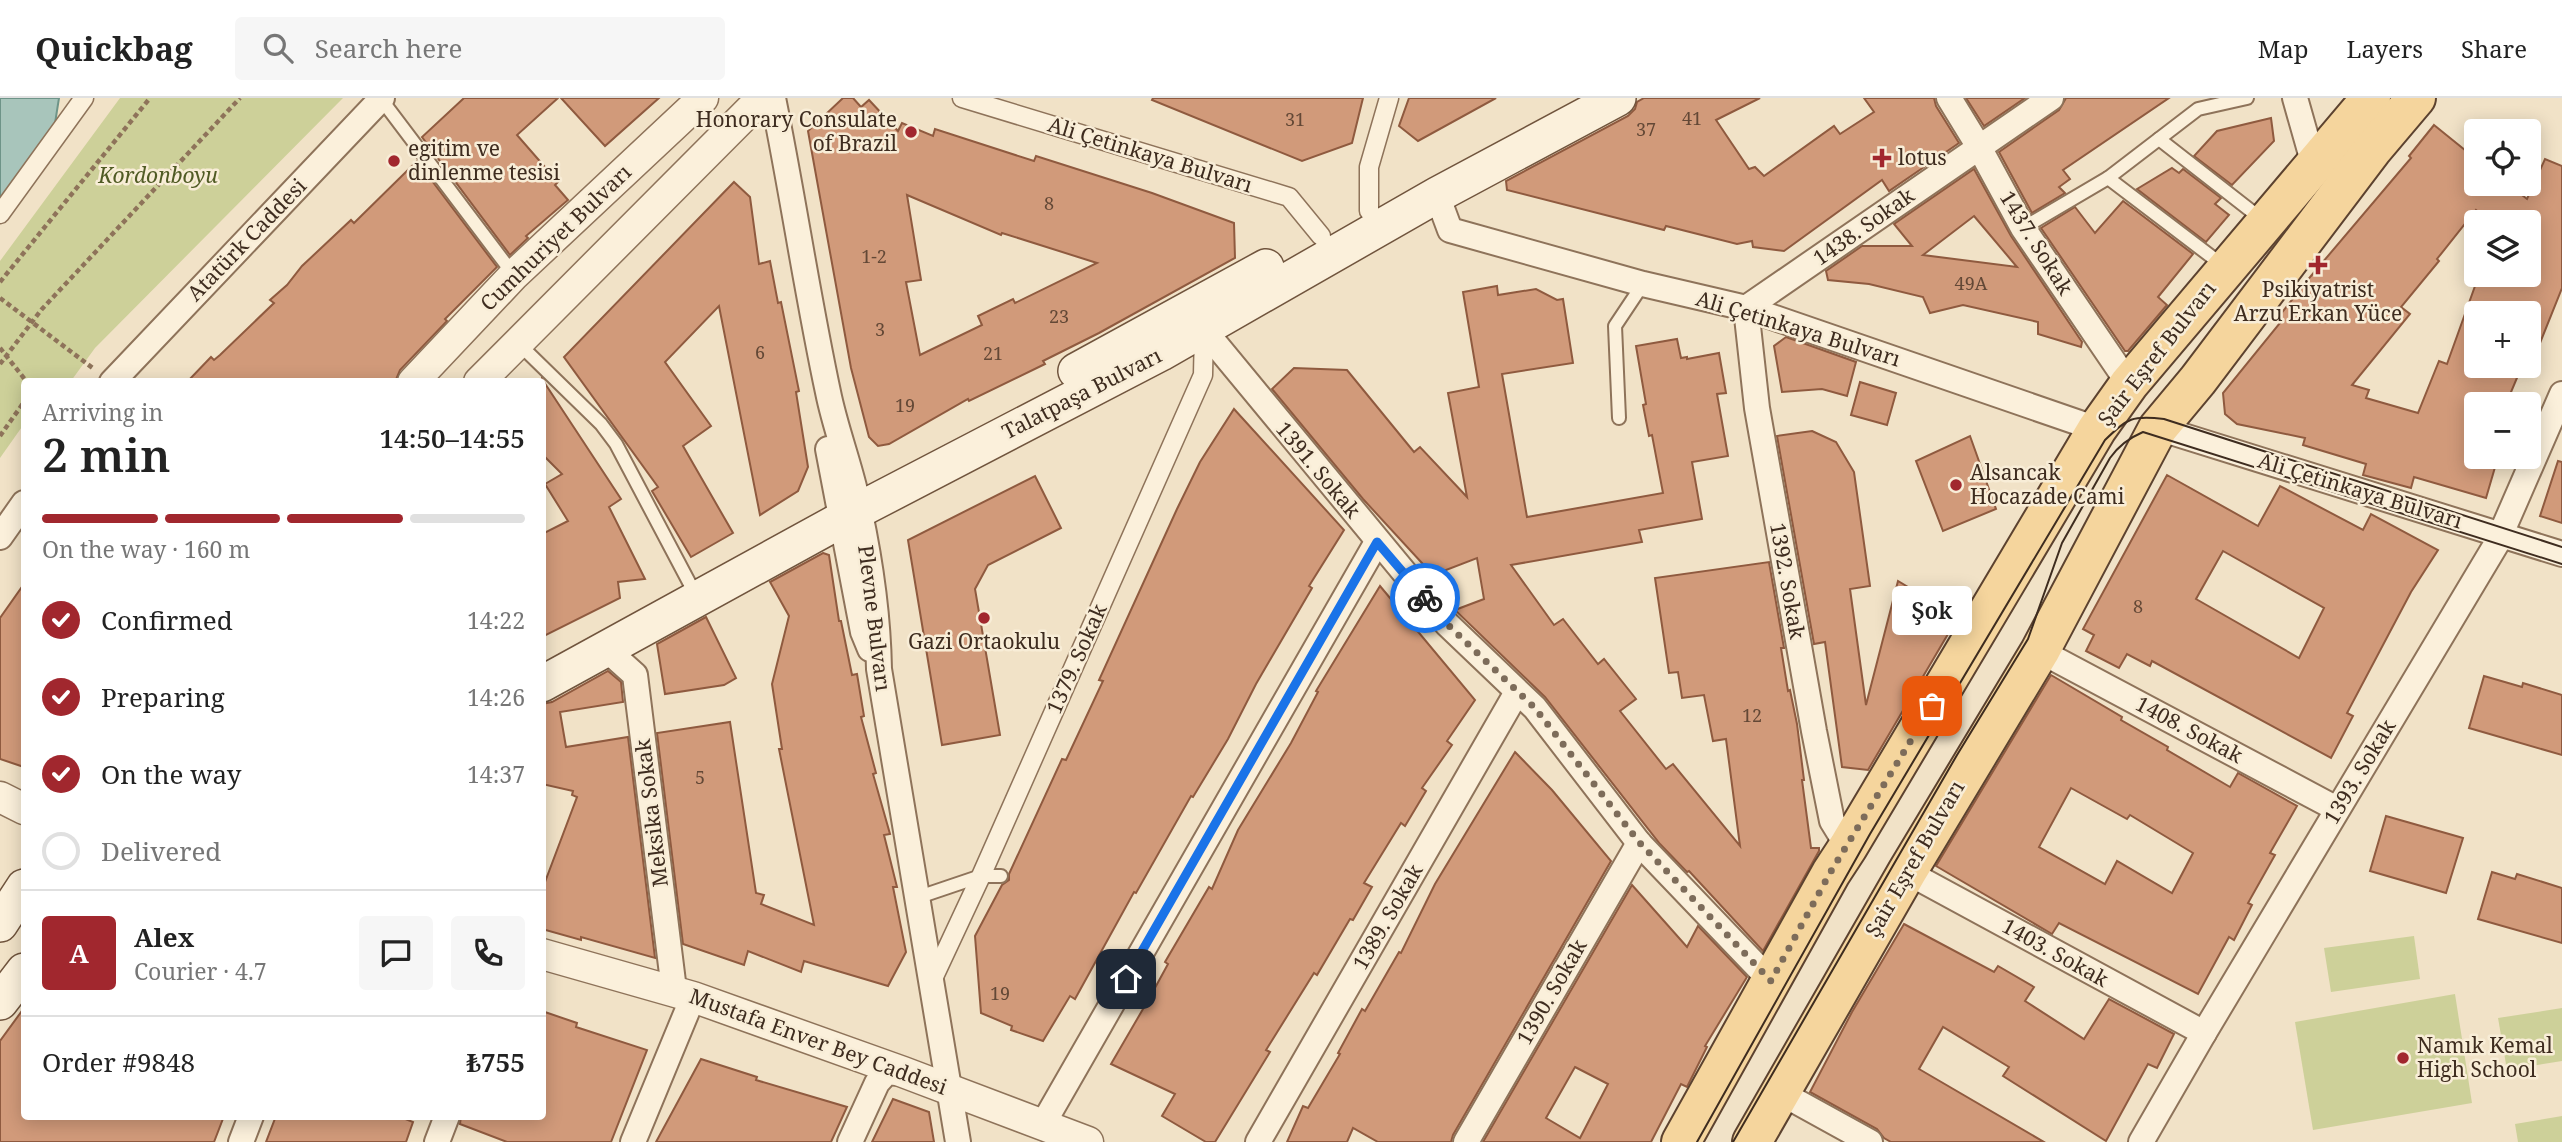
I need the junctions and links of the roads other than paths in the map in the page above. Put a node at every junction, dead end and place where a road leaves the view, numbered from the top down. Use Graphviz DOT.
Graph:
graph roads {
  1 [pos="84,98"];
  2 [pos="703,98"];
  3 [pos="762,98"];
  4 [pos="773,98"];
  5 [pos="962,98"];
  6 [pos="1389,98"];
  7 [pos="1577,98"];
  8 [pos="1618,98"];
  9 [pos="1949,98"];
  10 [pos="2051,98"];
  11 [pos="2247,98"];
  12 [pos="2295,98"];
  13 [pos="2371,98"];
  14 [pos="2416,98"];
  15 [pos="381,99"];
  16 [pos="2159,139"];
  17 [pos="1979,147"];
  18 [pos="2314,165"];
  19 [pos="2108,178"];
  20 [pos="1437,195"];
  21 [pos="1369,211"];
  22 [pos="0,214"];
  23 [pos="2265,221"];
  24 [pos="2023,228"];
  25 [pos="1321,236"];
  26 [pos="2226,268"];
  27 [pos="514,275"];
  28 [pos="1643,284"];
  29 [pos="1746,308"];
  30 [pos="1204,330"];
  31 [pos="518,342"];
  32 [pos="105,377"];
  33 [pos="417,378"];
  34 [pos="483,378"];
  35 [pos="2129,384"];
  36 [pos="2562,394"];
  37 [pos="1619,418"];
  38 [pos="2158,428"];
  39 [pos="2097,429"];
  40 [pos="21,507"];
  41 [pos="849,507"];
  42 [pos="2501,534"];
  43 [pos="0,537"];
  44 [pos="1377,542"];
  45 [pos="2562,554"];
  46 [pos="691,586"];
  47 [pos="606,649"];
  48 [pos="2040,651"];
  49 [pos="546,666"];
  50 [pos="546,682"];
  51 [pos="1517,692"];
  52 [pos="0,797"];
  53 [pos="21,808"];
  54 [pos="2337,809"];
  55 [pos="1639,842"];
  56 [pos="1848,847"];
  57 [pos="1907,872"];
  58 [pos="981,876"];
  59 [pos="1002,876"];
  60 [pos="21,892"];
  61 [pos="916,898"];
  62 [pos="0,924"];
  63 [pos="546,955"];
  64 [pos="21,975"];
  65 [pos="1771,981"];
  66 [pos="931,983"];
  67 [pos="683,993"];
  68 [pos="0,1002"];
  69 [pos="2203,1033"];
  70 [pos="903,1072"];
  71 [pos="949,1089"];
  72 [pos="1781,1093"];
  73 [pos="249,1120"];
  74 [pos="445,1120"];
  75 [pos="1043,1124"];
  76 [pos="241,1142"];
  77 [pos="437,1142"];
  78 [pos="633,1142"];
  79 [pos="850,1142"];
  80 [pos="958,1142"];
  81 [pos="1088,1142"];
  82 [pos="1258,1142"];
  83 [pos="1466,1142"];
  84 [pos="1681,1142"];
  85 [pos="1752,1142"];
  86 [pos="1870,1142"];
  87 [pos="2141,1142"];
  1 -- 22 [label="street"];
  2 -- 27 [label="street, Cumhuriyet Bulvarı"];
  3 -- 31 [label="street"];
  4 -- 41 [label="street"];
  5 -- 25 [label="street, Ali Çetinkaya Bulvarı"];
  6 -- 21 [label="street"];
  7 -- 21 [label="main road, Talatpaşa Bulvarı"];
  8 -- 20 [label="main road, Talatpaşa Bulvarı"];
  9 -- 17 [label="street, 1437. Sokak"];
  10 -- 17 [label="street, 1438. Sokak"];
  11 -- 16 [label="lane"];
  12 -- 18 [label="street"];
  13 -- 18 [label="main road, Şair Eşref Bulvarı"];
  14 -- 38 [label="main road, Şair Eşref Bulvarı"];
  15 -- 27 [label="lane"];
  15 -- 32 [label="street, Atatürk Caddesi"];
  16 -- 19 [label="lane"];
  16 -- 23 [label="lane"];
  17 -- 24 [label="street, 1437. Sokak"];
  17 -- 29 [label="street, 1438. Sokak"];
  18 -- 23 [label="main road, Şair Eşref Bulvarı"];
  19 -- 24 [label="lane"];
  19 -- 26 [label="lane"];
  20 -- 28 [label="street, Ali Çetinkaya Bulvarı"];
  20 -- 30 [label="main road, Talatpaşa Bulvarı"];
  21 -- 25 [label="main road, Talatpaşa Bulvarı"];
  23 -- 26 [label="main road, Şair Eşref Bulvarı"];
  24 -- 35 [label="street, 1437. Sokak"];
  25 -- 41 [label="main road, Talatpaşa Bulvarı"];
  26 -- 35 [label="main road, Şair Eşref Bulvarı"];
  27 -- 33 [label="street, Cumhuriyet Bulvarı"];
  28 -- 29 [label="street, Ali Çetinkaya Bulvarı"];
  28 -- 37 [label="lane"];
  29 -- 39 [label="street, Ali Çetinkaya Bulvarı"];
  29 -- 56 [label="street, 1392. Sokak"];
  30 -- 41 [label="main road, Talatpaşa Bulvarı"];
  30 -- 44 [label="street, 1391. Sokak"];
  30 -- 58 [label="street, 1379. Sokak"];
  31 -- 34 [label="street"];
  31 -- 46 [label="lane"];
  35 -- 39 [label="main road, Şair Eşref Bulvarı"];
  36 -- 42 [label="street, 1393. Sokak"];
  38 -- 42 [label="street, Ali Çetinkaya Bulvarı"];
  38 -- 48 [label="main road, Şair Eşref Bulvarı"];
  39 -- 56 [label="main road, Şair Eşref Bulvarı"];
  40 -- 43 [label="street"];
  41 -- 46 [label="main road, Talatpaşa Bulvarı"];
  41 -- 47 [label="main road, Talatpaşa Bulvarı"];
  41 -- 61 [label="street, Plevne Bulvarı"];
  42 -- 45 [label="street, Ali Çetinkaya Bulvarı"];
  42 -- 54 [label="street, 1393. Sokak"];
  44 -- 51 [label="street, 1391. Sokak"];
  44 -- 75 [label="street"];
  46 -- 49 [label="main road, Talatpaşa Bulvarı"];
  47 -- 50 [label="main road, Talatpaşa Bulvarı"];
  47 -- 67 [label="street, Meksika Sokak"];
  48 -- 54 [label="street, 1408. Sokak"];
  48 -- 57 [label="main road, Şair Eşref Bulvarı"];
  51 -- 55 [label="street, 1391. Sokak"];
  51 -- 82 [label="street, 1389. Sokak"];
  52 -- 53 [label="street"];
  54 -- 69 [label="street, 1393. Sokak"];
  55 -- 65 [label="street, 1391. Sokak"];
  55 -- 83 [label="street, 1390. Sokak"];
  56 -- 65 [label="main road, Şair Eşref Bulvarı"];
  57 -- 69 [label="street, 1403. Sokak"];
  57 -- 72 [label="main road, Şair Eşref Bulvarı"];
  58 -- 59 [label="lane"];
  58 -- 61 [label="lane"];
  58 -- 66 [label="street, 1379. Sokak"];
  60 -- 62 [label="main road"];
  61 -- 66 [label="street, Plevne Bulvarı"];
  63 -- 67 [label="street, Mustafa Enver Bey Caddesi"];
  64 -- 68 [label="main road"];
  65 -- 84 [label="main road, Şair Eşref Bulvarı"];
  66 -- 71 [label="street, Plevne Bulvarı"];
  67 -- 70 [label="street, Mustafa Enver Bey Caddesi"];
  67 -- 78 [label="street"];
  69 -- 87 [label="street, 1393. Sokak"];
  70 -- 71 [label="street, Mustafa Enver Bey Caddesi"];
  70 -- 79 [label="street"];
  71 -- 75 [label="street, Mustafa Enver Bey Caddesi"];
  71 -- 80 [label="street, Plevne Bulvarı"];
  72 -- 85 [label="main road, Şair Eşref Bulvarı"];
  72 -- 86 [label="street"];
  73 -- 76 [label="street"];
  74 -- 77 [label="street"];
  75 -- 81 [label="street, Mustafa Enver Bey Caddesi"];
}
